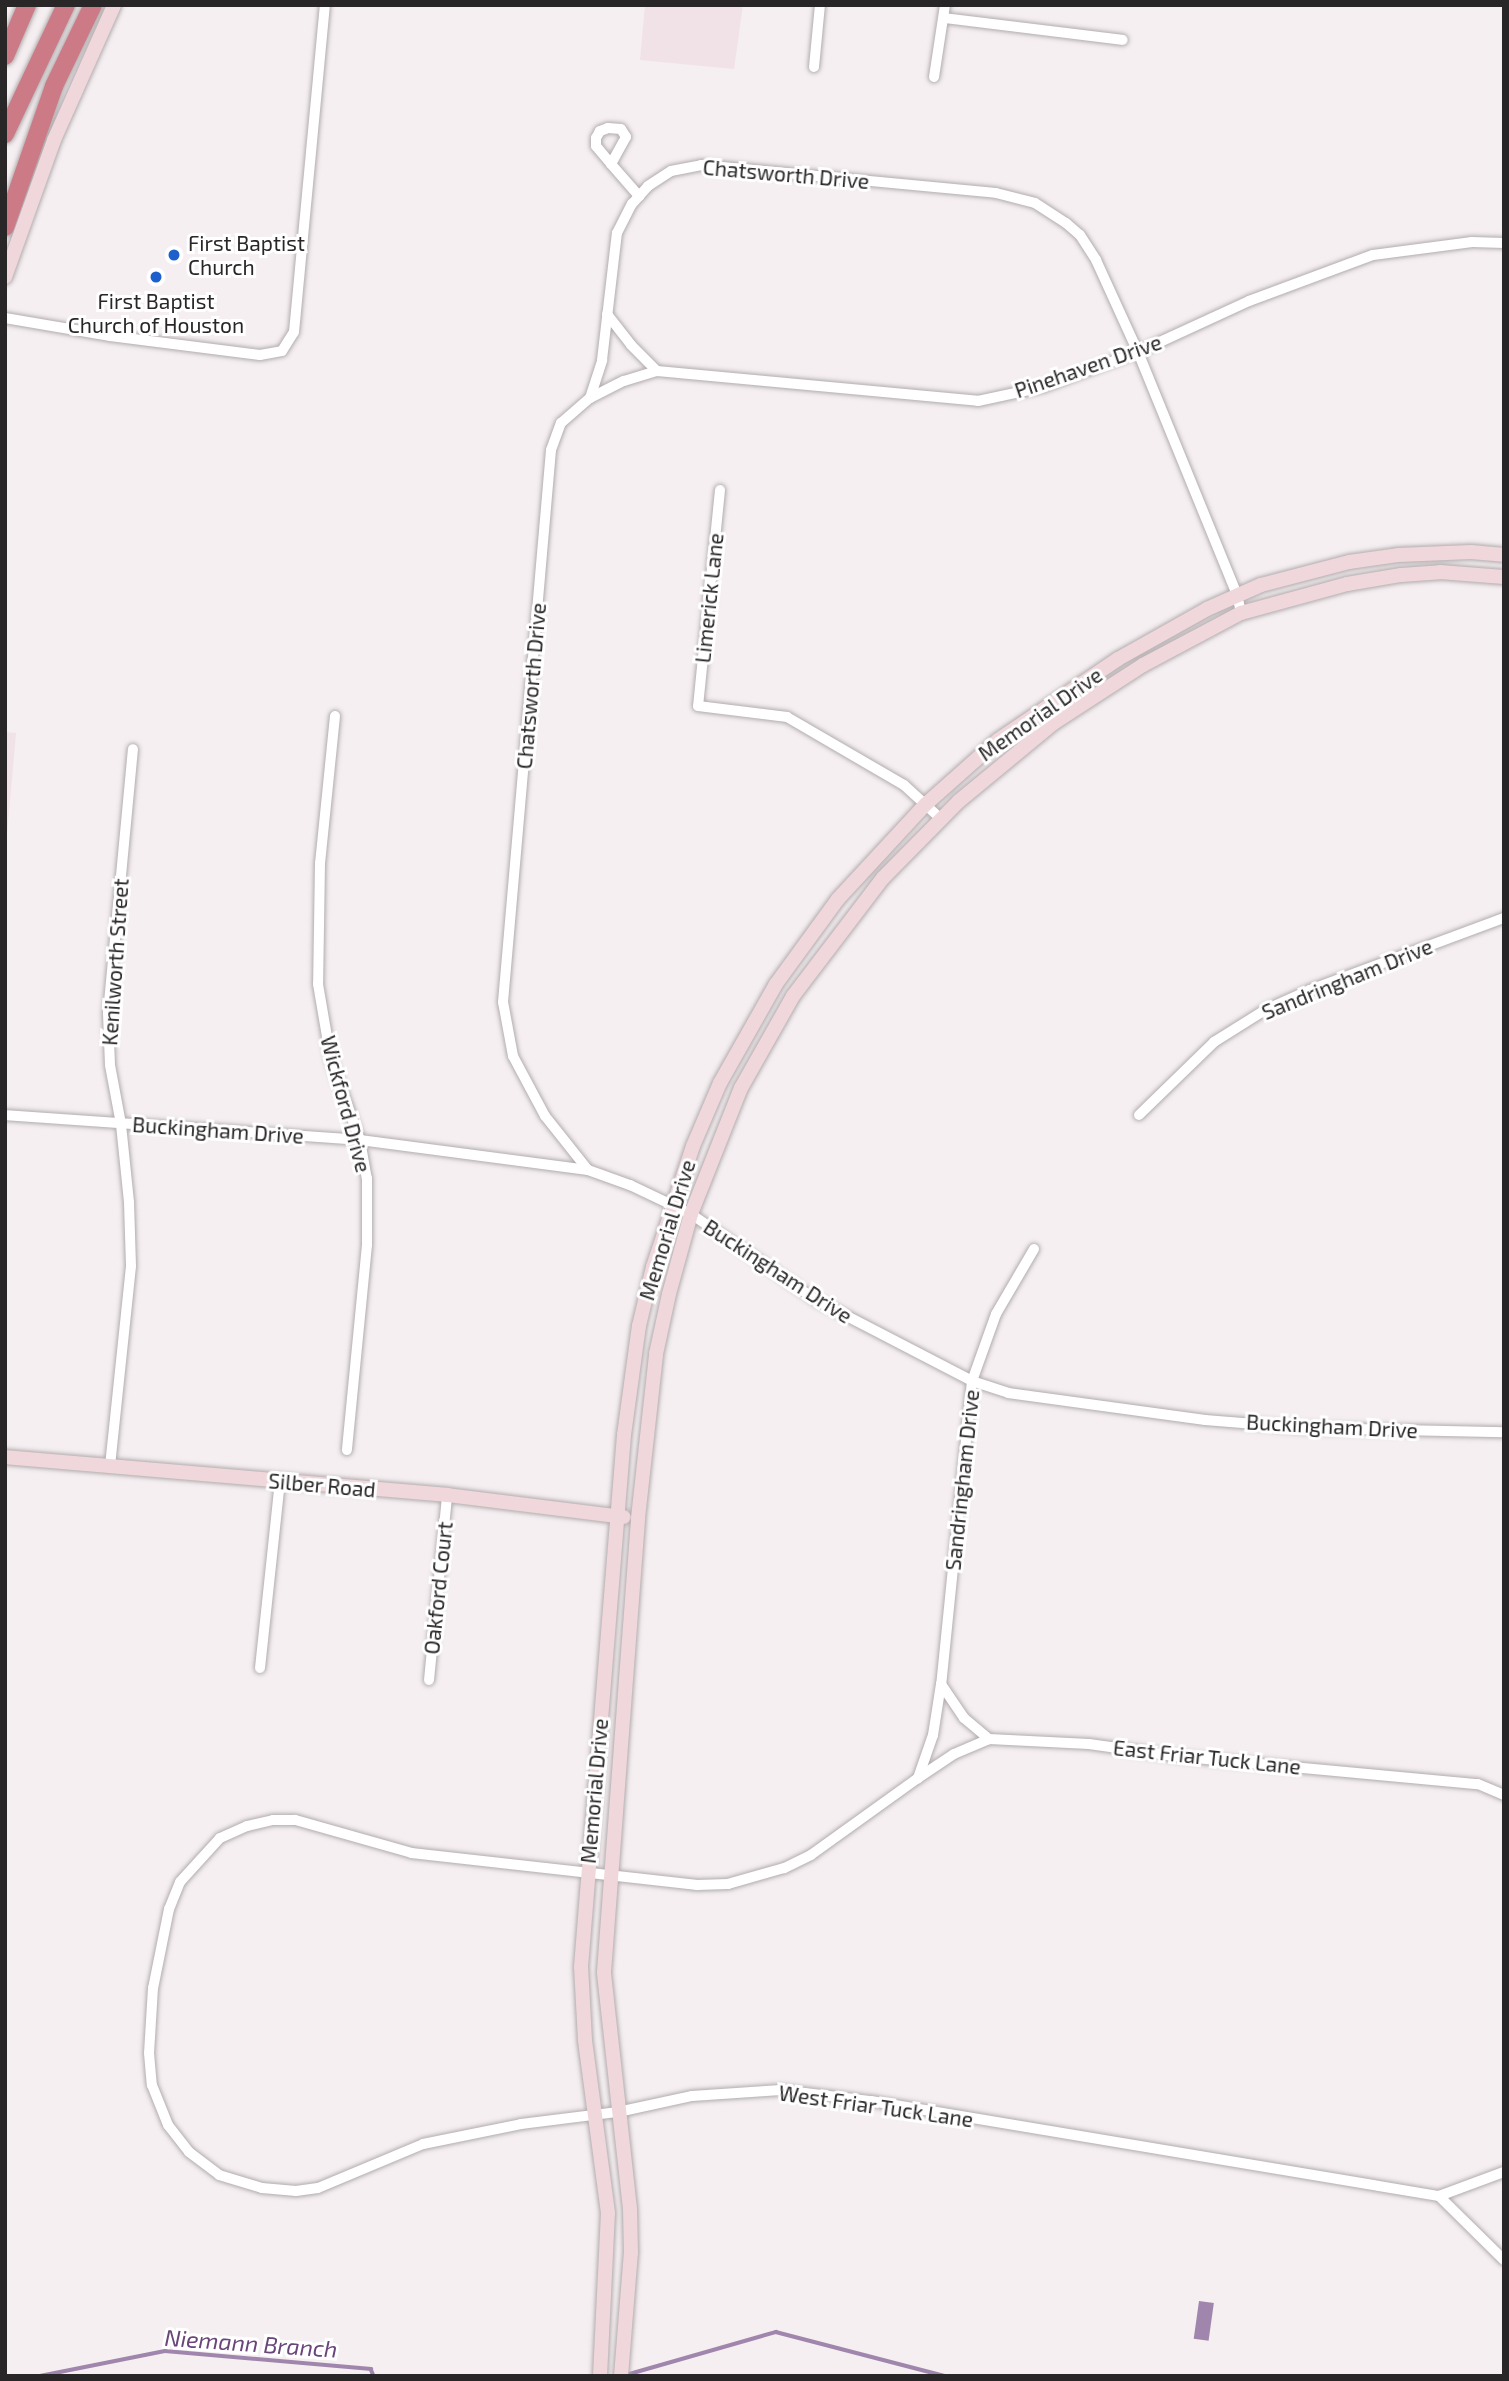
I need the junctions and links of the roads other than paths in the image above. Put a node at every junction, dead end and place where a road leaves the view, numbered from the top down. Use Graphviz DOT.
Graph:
graph roads {
  1 [pos="27,5"];
  2 [pos="66,5"];
  3 [pos="93,5"];
  4 [pos="114,5"];
  5 [pos="324,5"];
  6 [pos="820,5"];
  7 [pos="945,5"];
  8 [pos="944,18"];
  9 [pos="1123,40"];
  10 [pos="5,56"];
  11 [pos="814,67"];
  12 [pos="934,77"];
  13 [pos="5,134"];
  14 [pos="611,164"];
  15 [pos="639,196"];
  16 [pos="5,228"];
  17 [pos="1504,243"];
  18 [pos="5,277"];
  19 [pos="607,314"];
  20 [pos="5,318"];
  21 [pos="1138,352"];
  22 [pos="657,370"];
  23 [pos="590,398"];
  24 [pos="720,490"];
  25 [pos="1398,555"];
  26 [pos="1504,555"];
  27 [pos="1401,575"];
  28 [pos="1504,577"];
  29 [pos="1237,595"];
  30 [pos="1241,613"];
  31 [pos="335,716"];
  32 [pos="133,749"];
  33 [pos="926,804"];
  34 [pos="940,818"];
  35 [pos="1504,918"];
  36 [pos="776,984"];
  37 [pos="793,996"];
  38 [pos="5,1115"];
  39 [pos="1139,1115"];
  40 [pos="121,1124"];
  41 [pos="360,1140"];
  42 [pos="588,1170"];
  43 [pos="672,1205"];
  44 [pos="691,1214"];
  45 [pos="1034,1249"];
  46 [pos="972,1381"];
  47 [pos="1504,1432"];
  48 [pos="347,1450"];
  49 [pos="5,1457"];
  50 [pos="110,1466"];
  51 [pos="280,1481"];
  52 [pos="447,1495"];
  53 [pos="617,1516"];
  54 [pos="638,1518"];
  55 [pos="260,1668"];
  56 [pos="429,1680"];
  57 [pos="941,1684"];
  58 [pos="599,1733"];
  59 [pos="622,1735"];
  60 [pos="989,1739"];
  61 [pos="918,1778"];
  62 [pos="1504,1795"];
  63 [pos="588,1874"];
  64 [pos="610,1876"];
  65 [pos="161,2108"];
  66 [pos="618,2112"];
  67 [pos="596,2115"];
  68 [pos="1504,2172"];
  69 [pos="1439,2196"];
  70 [pos="1504,2260"];
  71 [pos="600,2376"];
  72 [pos="621,2376"];
  1 -- 10 [label="highway"];
  2 -- 13 [label="highway"];
  3 -- 16 [label="highway"];
  4 -- 18 [label="main road"];
  5 -- 20 [label="street"];
  6 -- 11 [label="street"];
  7 -- 8 [label="street"];
  8 -- 9 [label="street"];
  8 -- 12 [label="street"];
  14 -- 15 [label="street"];
  15 -- 19 [label="street, Chatsworth Drive"];
  15 -- 21 [label="street, Chatsworth Drive"];
  17 -- 21 [label="street, Pinehaven Drive"];
  19 -- 22 [label="street"];
  19 -- 23 [label="street, Chatsworth Drive"];
  21 -- 22 [label="street, Pinehaven Drive"];
  21 -- 29 [label="street, Chatsworth Drive"];
  22 -- 23 [label="street, Pinehaven Drive"];
  23 -- 42 [label="street, Chatsworth Drive"];
  24 -- 33 [label="street, Limerick Lane"];
  25 -- 26 [label="main road, Memorial Drive"];
  25 -- 27 [label="main road"];
  25 -- 29 [label="main road, Memorial Drive"];
  27 -- 28 [label="main road, Memorial Drive"];
  27 -- 30 [label="main road, Memorial Drive"];
  29 -- 30 [label="street, Chatsworth Drive"];
  29 -- 33 [label="main road, Memorial Drive"];
  30 -- 34 [label="main road, Memorial Drive"];
  31 -- 41 [label="street, Wickford Drive"];
  32 -- 40 [label="street, Kenilworth Street"];
  33 -- 34 [label="street"];
  33 -- 36 [label="main road, Memorial Drive"];
  34 -- 37 [label="main road, Memorial Drive"];
  35 -- 39 [label="street, Sandringham Drive"];
  36 -- 37 [label="main road"];
  36 -- 43 [label="main road, Memorial Drive"];
  37 -- 44 [label="main road, Memorial Drive"];
  38 -- 40 [label="street, Buckingham Drive"];
  40 -- 41 [label="street, Buckingham Drive"];
  40 -- 50 [label="street, Kenilworth Street"];
  41 -- 42 [label="street, Buckingham Drive"];
  41 -- 48 [label="street, Wickford Drive"];
  42 -- 43 [label="street, Buckingham Drive"];
  43 -- 44 [label="street, Buckingham Drive"];
  43 -- 53 [label="main road, Memorial Drive"];
  44 -- 46 [label="street, Buckingham Drive"];
  44 -- 54 [label="main road, Memorial Drive"];
  45 -- 46 [label="street, Sandringham Drive"];
  46 -- 47 [label="street, Buckingham Drive"];
  46 -- 57 [label="street, Sandringham Drive"];
  49 -- 50 [label="main road, Silber Road"];
  50 -- 51 [label="main road, Silber Road"];
  51 -- 52 [label="main road, Silber Road"];
  51 -- 55 [label="street"];
  52 -- 53 [label="main road, Silber Road"];
  52 -- 56 [label="street, Oakford Court"];
  53 -- 54 [label="main road, Silber Road"];
  53 -- 58 [label="main road, Memorial Drive"];
  54 -- 59 [label="main road, Memorial Drive"];
  57 -- 60 [label="street"];
  57 -- 61 [label="street, Sandringham Drive"];
  58 -- 59 [label="main road"];
  58 -- 63 [label="main road, Memorial Drive"];
  59 -- 64 [label="main road, Memorial Drive"];
  60 -- 61 [label="street, East Friar Tuck Lane"];
  60 -- 62 [label="street, East Friar Tuck Lane"];
  61 -- 64 [label="street, East Friar Tuck Lane"];
  63 -- 64 [label="street, East Friar Tuck Lane"];
  63 -- 65 [label="street, East Friar Tuck Lane"];
  63 -- 67 [label="main road, Memorial Drive"];
  64 -- 66 [label="main road, Memorial Drive"];
  65 -- 67 [label="street, West Friar Tuck Lane"];
  66 -- 67 [label="street, West Friar Tuck Lane"];
  66 -- 69 [label="street, West Friar Tuck Lane"];
  66 -- 72 [label="main road, Memorial Drive"];
  67 -- 71 [label="main road, Memorial Drive"];
  68 -- 69 [label="street, West Friar Tuck Lane"];
  69 -- 70 [label="street"];
}
